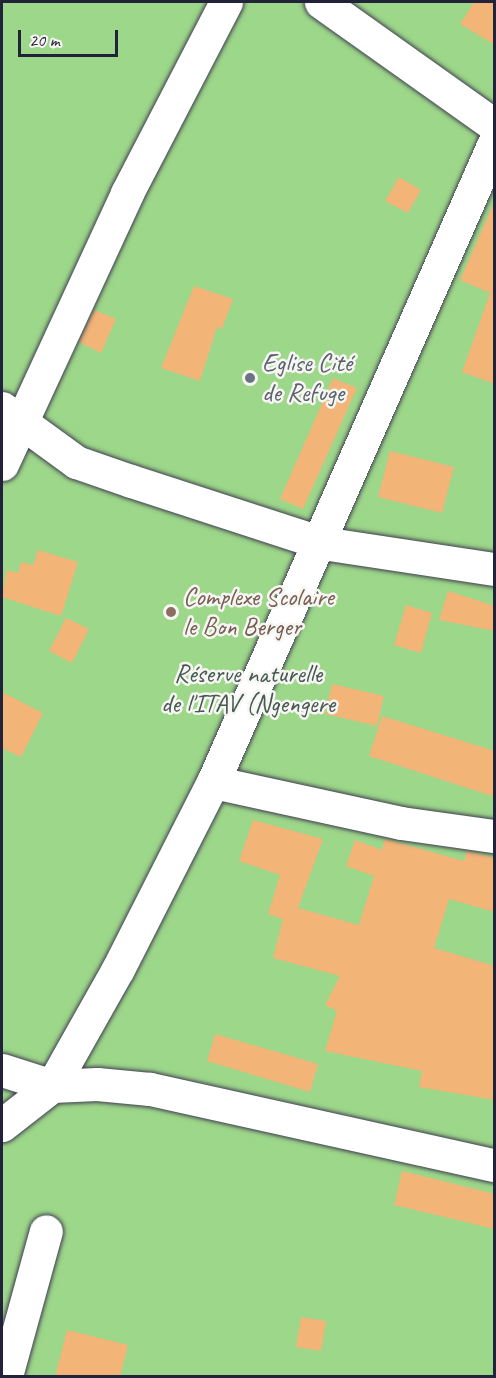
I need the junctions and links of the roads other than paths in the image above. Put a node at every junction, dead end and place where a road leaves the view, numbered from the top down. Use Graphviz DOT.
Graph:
graph roads {
  1 [pos="226,2"];
  2 [pos="321,2"];
  3 [pos="495,125"];
  4 [pos="495,143"];
  5 [pos="12,416"];
  6 [pos="2,464"];
  7 [pos="322,543"];
  8 [pos="495,569"];
  9 [pos="213,783"];
  10 [pos="495,836"];
  11 [pos="2,1070"];
  12 [pos="52,1086"];
  13 [pos="2,1125"];
  14 [pos="495,1164"];
  15 [pos="46,1232"];
  16 [pos="6,1377"];
  1 -- 5 [label="street"];
  2 -- 3 [label="street"];
  4 -- 7 [label="street"];
  5 -- 6 [label="street"];
  5 -- 7 [label="street"];
  7 -- 8 [label="street"];
  7 -- 9 [label="street"];
  9 -- 10 [label="street"];
  9 -- 12 [label="street"];
  11 -- 12 [label="street"];
  12 -- 13 [label="street"];
  12 -- 14 [label="street"];
  15 -- 16 [label="street"];
}
